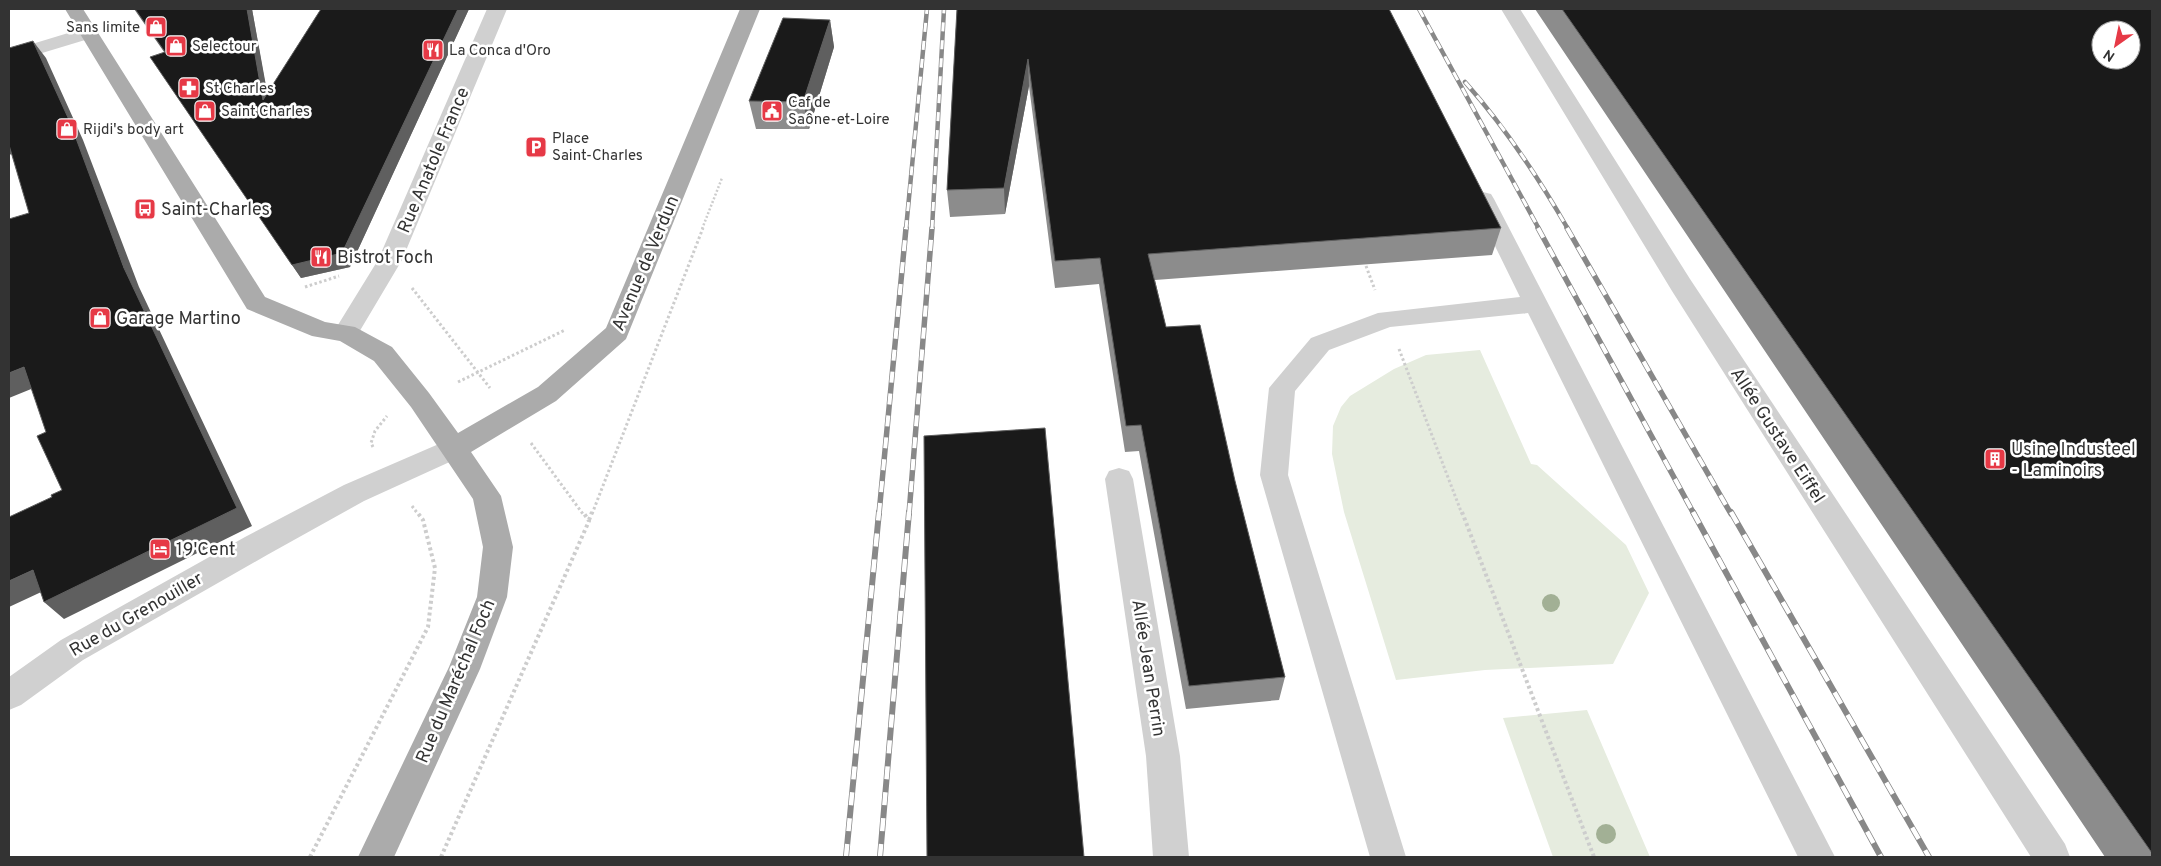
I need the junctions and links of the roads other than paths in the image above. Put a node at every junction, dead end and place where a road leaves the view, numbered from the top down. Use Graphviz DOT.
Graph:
graph roads {
  1 [pos="74,9"];
  2 [pos="497,9"];
  3 [pos="750,9"];
  4 [pos="1510,9"];
  5 [pos="88,33"];
  6 [pos="9,57"];
  7 [pos="1470,175"];
  8 [pos="1536,304"];
  9 [pos="346,334"];
  10 [pos="455,448"];
  11 [pos="1119,479"];
  12 [pos="9,695"];
  13 [pos="376,857"];
  14 [pos="1171,857"];
  15 [pos="1388,857"];
  16 [pos="1817,857"];
  17 [pos="2052,857"];
  1 -- 5 [label="main road"];
  2 -- 9 [label="street, Rue Anatole France"];
  3 -- 10 [label="main road, Avenue de Verdun"];
  4 -- 17 [label="street, Allée Gustave Eiffel"];
  5 -- 6 [label="street"];
  5 -- 9 [label="main road, Rue du Maréchal Foch"];
  7 -- 8 [label="street"];
  8 -- 15 [label="street"];
  8 -- 16 [label="street"];
  9 -- 10 [label="main road, Rue du Maréchal Foch"];
  10 -- 12 [label="street, Rue du Grenouiller"];
  10 -- 13 [label="main road, Rue du Maréchal Foch"];
  11 -- 14 [label="street, Allée Jean Perrin"];
}
